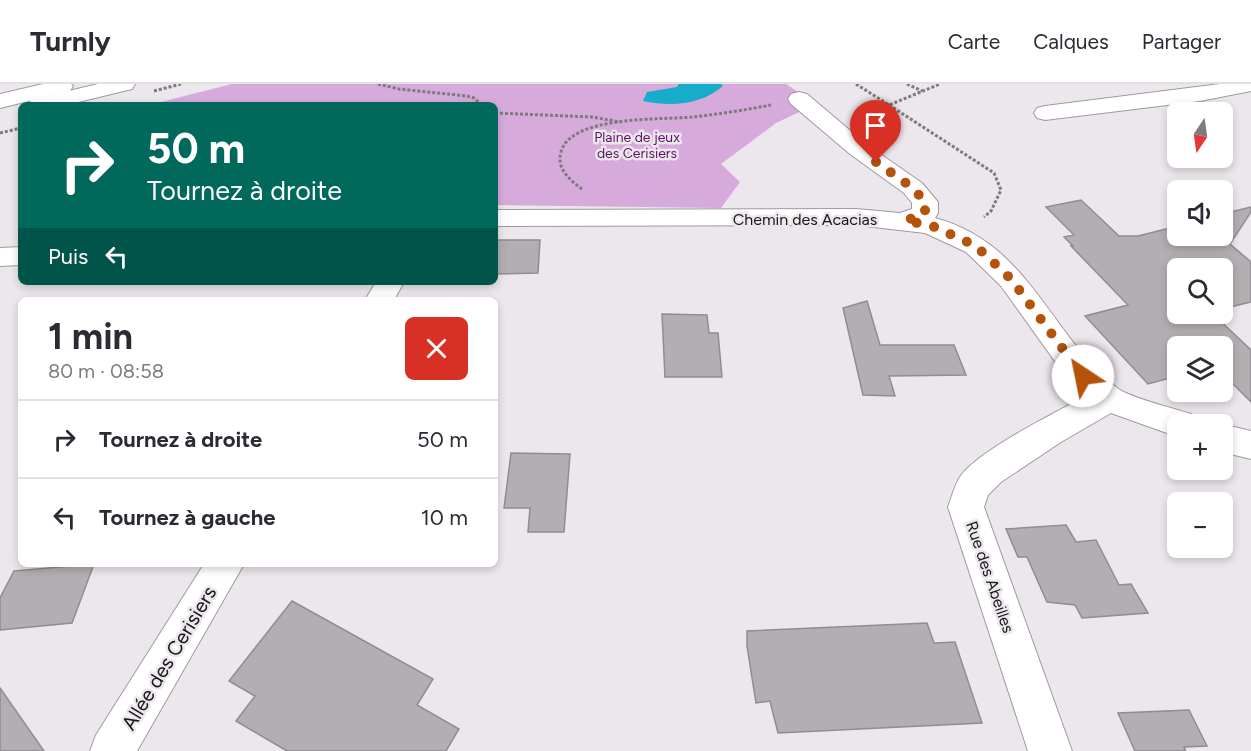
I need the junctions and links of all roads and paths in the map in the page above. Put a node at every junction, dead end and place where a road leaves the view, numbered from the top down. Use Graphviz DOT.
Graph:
graph roads {
  1 [pos="69,84"];
  2 [pos="124,84"];
  3 [pos="378,84"];
  4 [pos="856,84"];
  5 [pos="907,84"];
  6 [pos="940,84"];
  7 [pos="1251,85"];
  8 [pos="922,91"];
  9 [pos="799,99"];
  10 [pos="0,101"];
  11 [pos="51,102"];
  12 [pos="478,102"];
  13 [pos="889,105"];
  14 [pos="18,111"];
  15 [pos="498,113"];
  16 [pos="1044,113"];
  17 [pos="0,115"];
  18 [pos="628,123"];
  19 [pos="18,129"];
  20 [pos="0,133"];
  21 [pos="498,218"];
  22 [pos="621,218"];
  23 [pos="905,221"];
  24 [pos="952,234"];
  25 [pos="18,256"];
  26 [pos="0,257"];
  27 [pos="1108,399"];
  28 [pos="1167,420"];
  29 [pos="1233,441"];
  30 [pos="1251,445"];
  31 [pos="223,567"];
  32 [pos="123,748"];
  33 [pos="1050,751"];
  1 -- 10 [label="street"];
  2 -- 11 [label="street"];
  3 -- 12 [label="path"];
  4 -- 13 [label="path"];
  5 -- 8 [label="path"];
  6 -- 8 [label="path"];
  7 -- 16 [label="street"];
  8 -- 13 [label="path"];
  9 -- 18 [label="path"];
  9 -- 23 [label="street"];
  13 -- 24 [label="path"];
  14 -- 17 [label="street"];
  15 -- 18 [label="path"];
  18 -- 22 [label="path"];
  19 -- 20 [label="path"];
  21 -- 22 [label="street, Chemin des Acacias"];
  22 -- 23 [label="street, Chemin des Acacias"];
  23 -- 24 [label="street, Chemin des Acacias"];
  24 -- 27 [label="street, Chemin des Acacias"];
  25 -- 26 [label="street"];
  27 -- 28 [label="street, Chemin des Acacias"];
  27 -- 33 [label="street, Rue des Abeilles"];
  29 -- 30 [label="street"];
  31 -- 32 [label="street, Allée des Cerisiers"];
}
